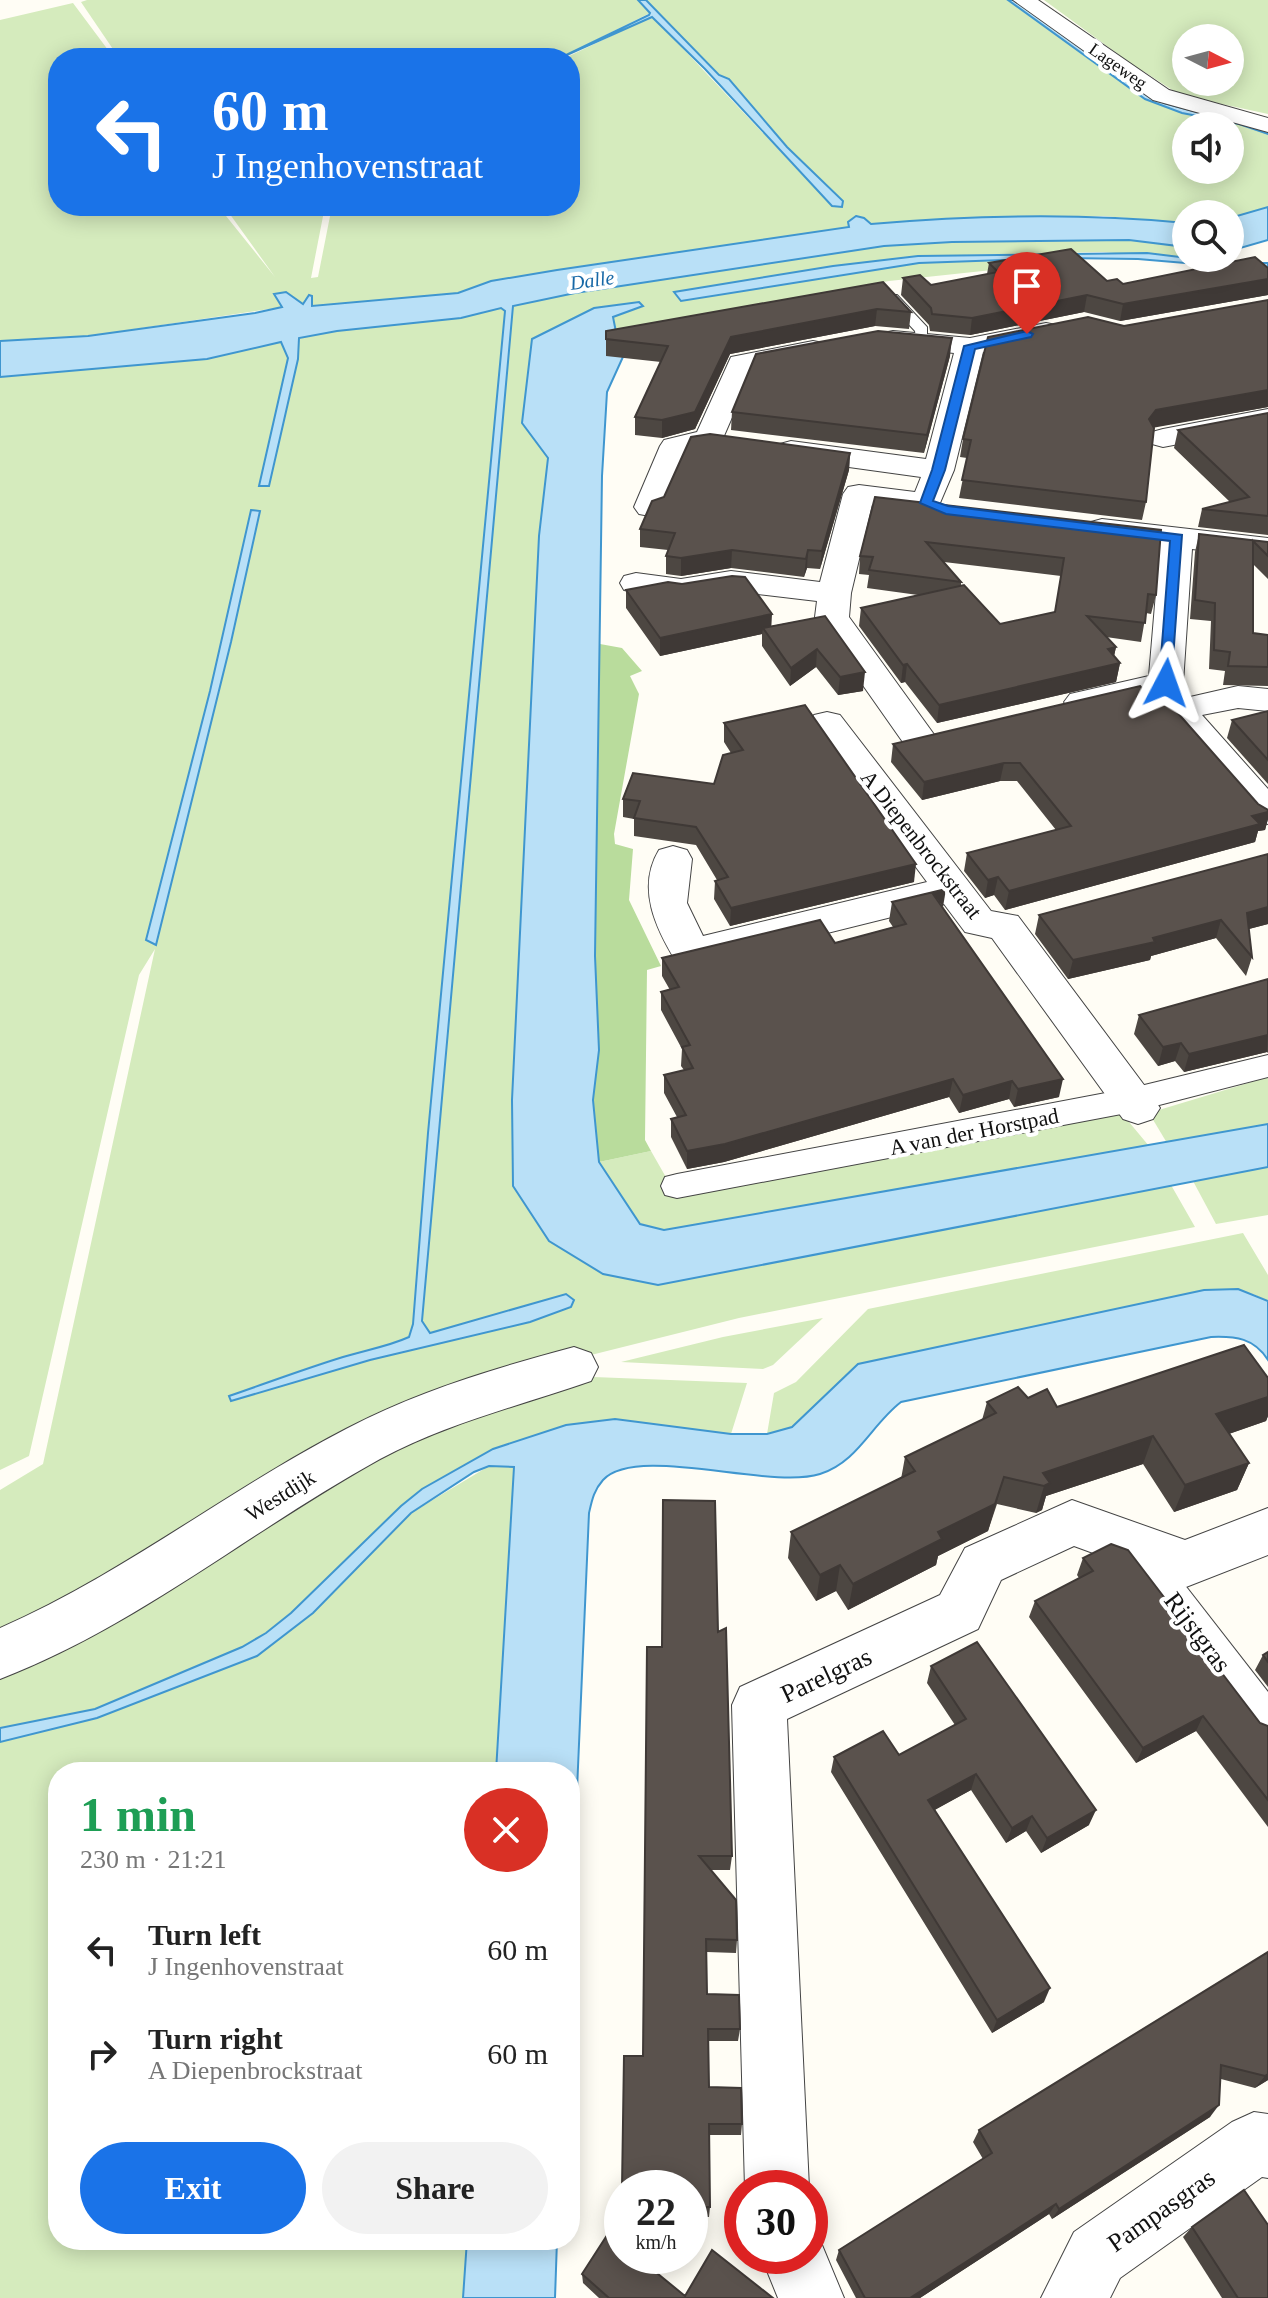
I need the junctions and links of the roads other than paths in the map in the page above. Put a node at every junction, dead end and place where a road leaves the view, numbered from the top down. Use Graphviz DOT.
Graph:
graph roads {
  1 [pos="1024,0"];
  2 [pos="1268,125"];
  3 [pos="880,286"];
  4 [pos="1071,326"];
  5 [pos="922,342"];
  6 [pos="970,346"];
  7 [pos="1268,418"];
  8 [pos="1163,438"];
  9 [pos="709,439"];
  10 [pos="939,470"];
  11 [pos="926,503"];
  12 [pos="650,507"];
  13 [pos="961,512"];
  14 [pos="1069,525"];
  15 [pos="1177,537"];
  16 [pos="1268,548"];
  17 [pos="636,583"];
  18 [pos="834,593"];
  19 [pos="1172,697"];
  20 [pos="1268,700"];
  21 [pos="1043,712"];
  22 [pos="827,723"];
  23 [pos="855,758"];
  24 [pos="1268,812"];
  25 [pos="673,859"];
  26 [pos="953,889"];
  27 [pos="1048,914"];
  28 [pos="1004,926"];
  29 [pos="1268,1066"];
  30 [pos="1135,1104"];
  31 [pos="677,1186"];
  32 [pos="574,1367"];
  33 [pos="1268,1531"];
  34 [pos="1129,1541"];
  35 [pos="0,1654"];
  36 [pos="1268,1724"];
  37 [pos="1268,2146"];
  38 [pos="776,2170"];
  39 [pos="801,2274"];
  40 [pos="811,2298"];
  41 [pos="1074,2298"];
  1 -- 2 [label="street, Lageweg"];
  3 -- 5 [label="lane"];
  4 -- 6 [label="street"];
  5 -- 6 [label="street"];
  5 -- 9 [label="street"];
  6 -- 10 [label="street"];
  7 -- 8 [label="street"];
  9 -- 10 [label="street"];
  9 -- 12 [label="street"];
  10 -- 11 [label="street"];
  11 -- 13 [label="street"];
  11 -- 18 [label="street"];
  14 -- 15 [label="street"];
  15 -- 16 [label="street"];
  15 -- 19 [label="street"];
  17 -- 18 [label="street"];
  18 -- 23 [label="street"];
  19 -- 20 [label="street"];
  19 -- 21 [label="street"];
  19 -- 24 [label="street"];
  22 -- 23 [label="street, A Diepenbrockstraat"];
  23 -- 26 [label="street, A Diepenbrockstraat"];
  25 -- 26 [label="street"];
  26 -- 28 [label="street, A Diepenbrockstraat"];
  27 -- 28 [label="street"];
  28 -- 30 [label="street, A Diepenbrockstraat"];
  29 -- 30 [label="street, A van der Horstpad"];
  30 -- 31 [label="street, A van der Horstpad"];
  32 -- 35 [label="street, Westdijk"];
  33 -- 34 [label="street, Parelgras"];
  34 -- 36 [label="street, Rijstgras"];
  34 -- 38 [label="street, Parelgras"];
  37 -- 41 [label="street, Pampasgras"];
  39 -- 40 [label="street"];
}
